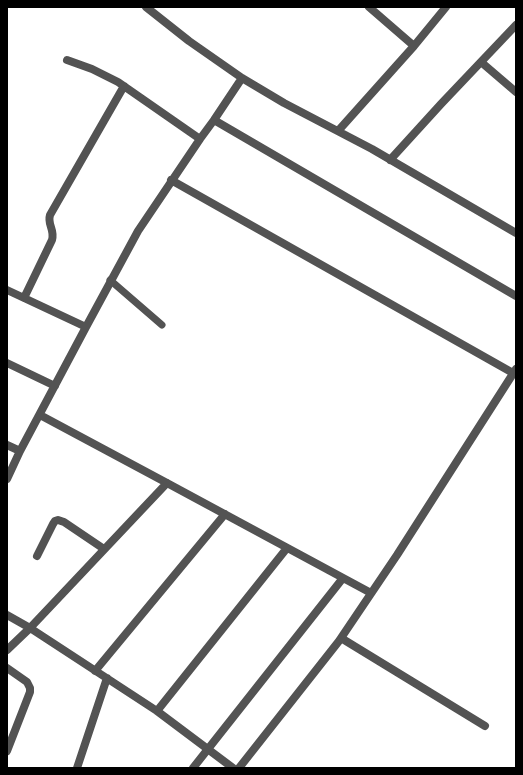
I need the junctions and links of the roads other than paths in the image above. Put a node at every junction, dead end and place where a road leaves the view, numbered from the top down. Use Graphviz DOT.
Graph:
graph roads {
  1 [pos="146,7"];
  2 [pos="369,7"];
  3 [pos="446,7"];
  4 [pos="516,25"];
  5 [pos="414,46"];
  6 [pos="67,60"];
  7 [pos="481,62"];
  8 [pos="242,78"];
  9 [pos="124,86"];
  10 [pos="516,92"];
  11 [pos="214,120"];
  12 [pos="338,131"];
  13 [pos="200,139"];
  14 [pos="390,160"];
  15 [pos="172,180"];
  16 [pos="516,233"];
  17 [pos="110,280"];
  18 [pos="7,290"];
  19 [pos="516,296"];
  20 [pos="24,298"];
  21 [pos="162,325"];
  22 [pos="86,327"];
  23 [pos="7,363"];
  24 [pos="514,371"];
  25 [pos="55,386"];
  26 [pos="40,415"];
  27 [pos="7,445"];
  28 [pos="20,451"];
  29 [pos="7,479"];
  30 [pos="167,482"];
  31 [pos="225,514"];
  32 [pos="287,548"];
  33 [pos="104,549"];
  34 [pos="37,556"];
  35 [pos="343,578"];
  36 [pos="371,593"];
  37 [pos="7,615"];
  38 [pos="30,628"];
  39 [pos="341,638"];
  40 [pos="7,650"];
  41 [pos="7,668"];
  42 [pos="95,671"];
  43 [pos="107,678"];
  44 [pos="157,711"];
  45 [pos="485,726"];
  46 [pos="209,749"];
  47 [pos="7,751"];
  48 [pos="77,768"];
  49 [pos="193,768"];
  50 [pos="233,768"];
  51 [pos="239,768"];
  1 -- 8 [label="street"];
  2 -- 5 [label="street"];
  3 -- 5 [label="street"];
  4 -- 7 [label="street"];
  5 -- 12 [label="street"];
  6 -- 9 [label="street"];
  7 -- 10 [label="street"];
  7 -- 14 [label="street"];
  8 -- 11 [label="street"];
  8 -- 12 [label="street"];
  9 -- 13 [label="street"];
  9 -- 20 [label="street"];
  11 -- 13 [label="street"];
  11 -- 19 [label="street"];
  12 -- 14 [label="street"];
  13 -- 15 [label="street"];
  14 -- 16 [label="street"];
  15 -- 17 [label="street"];
  15 -- 24 [label="street"];
  17 -- 21 [label="lane"];
  17 -- 22 [label="street"];
  18 -- 20 [label="street"];
  20 -- 22 [label="street"];
  22 -- 25 [label="street"];
  23 -- 25 [label="street"];
  24 -- 36 [label="street"];
  25 -- 26 [label="street"];
  26 -- 28 [label="street"];
  26 -- 30 [label="street"];
  27 -- 28 [label="street"];
  28 -- 29 [label="street"];
  30 -- 31 [label="street"];
  30 -- 33 [label="street"];
  31 -- 32 [label="street"];
  31 -- 42 [label="street"];
  32 -- 35 [label="street"];
  32 -- 44 [label="street"];
  33 -- 34 [label="street"];
  33 -- 38 [label="street"];
  35 -- 36 [label="street"];
  35 -- 46 [label="street"];
  36 -- 39 [label="street"];
  37 -- 38 [label="street"];
  38 -- 40 [label="street"];
  38 -- 42 [label="street"];
  39 -- 45 [label="street"];
  39 -- 51 [label="street"];
  41 -- 47 [label="street"];
  42 -- 43 [label="street"];
  43 -- 44 [label="street"];
  43 -- 48 [label="street"];
  44 -- 46 [label="street"];
  46 -- 49 [label="street"];
  46 -- 50 [label="street"];
}
